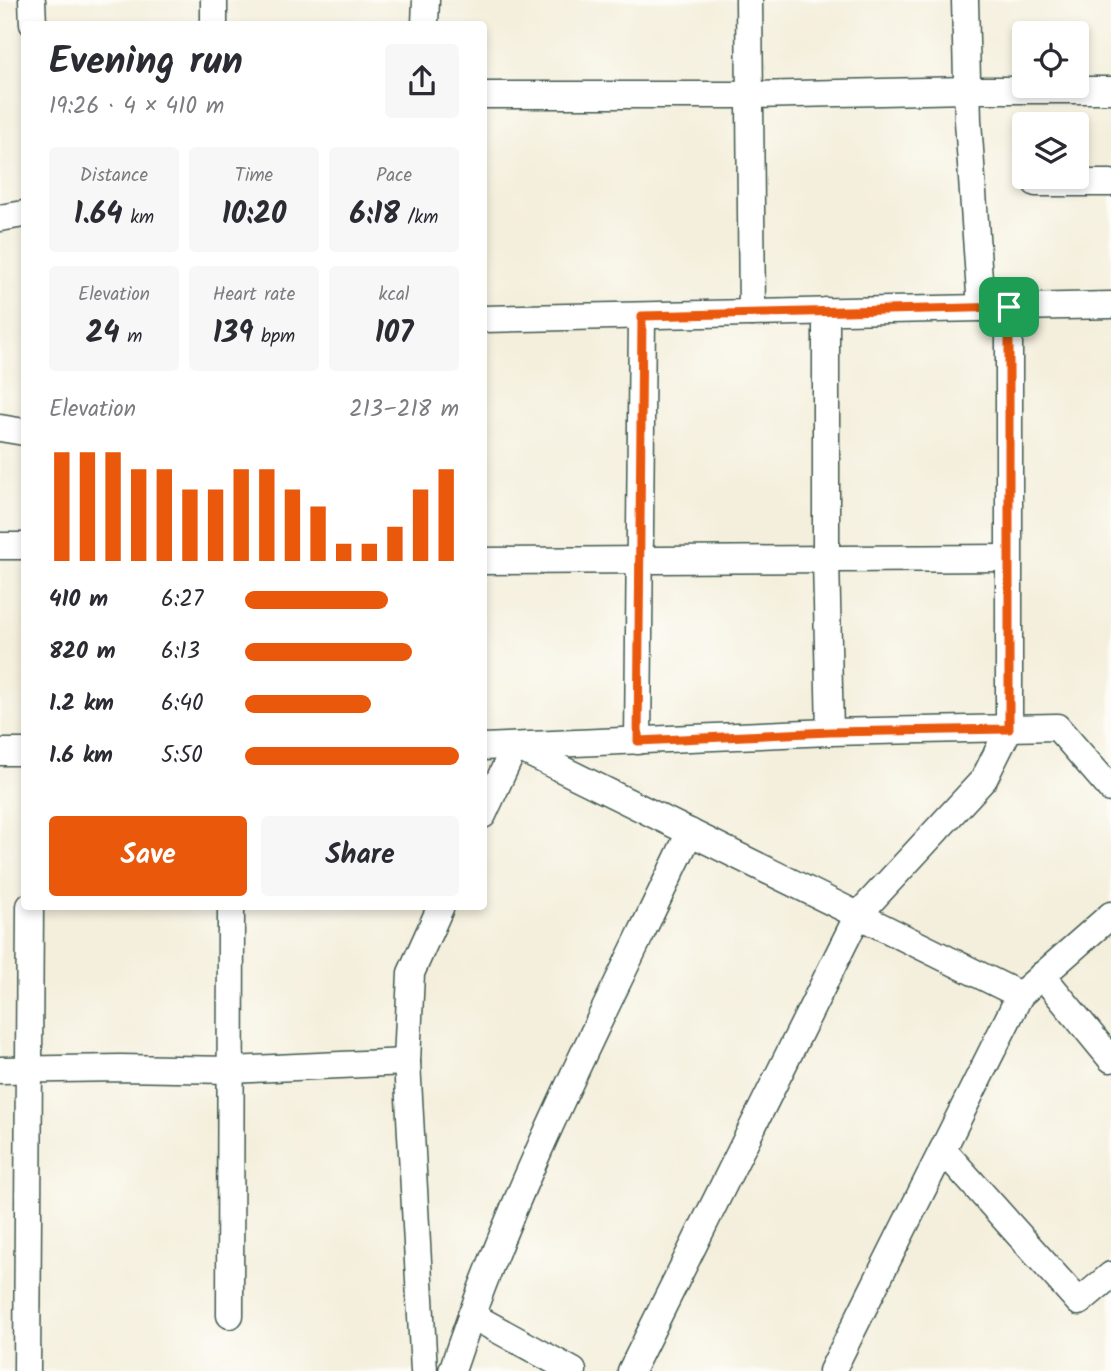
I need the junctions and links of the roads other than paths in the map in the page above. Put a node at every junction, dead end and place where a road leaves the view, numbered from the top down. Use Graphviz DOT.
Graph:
graph roads {
  1 [pos="32,0"];
  2 [pos="214,0"];
  3 [pos="426,0"];
  4 [pos="749,0"];
  5 [pos="965,0"];
  6 [pos="33,21"];
  7 [pos="214,21"];
  8 [pos="425,21"];
  9 [pos="967,90"];
  10 [pos="1111,90"];
  11 [pos="487,95"];
  12 [pos="750,95"];
  13 [pos="1089,183"];
  14 [pos="1111,183"];
  15 [pos="21,214"];
  16 [pos="0,218"];
  17 [pos="1111,305"];
  18 [pos="1009,307"];
  19 [pos="981,308"];
  20 [pos="826,312"];
  21 [pos="752,313"];
  22 [pos="642,316"];
  23 [pos="487,319"];
  24 [pos="0,428"];
  25 [pos="21,432"];
  26 [pos="0,546"];
  27 [pos="21,546"];
  28 [pos="1009,558"];
  29 [pos="826,559"];
  30 [pos="640,560"];
  31 [pos="487,561"];
  32 [pos="1009,729"];
  33 [pos="830,732"];
  34 [pos="638,741"];
  35 [pos="515,746"];
  36 [pos="487,747"];
  37 [pos="0,752"];
  38 [pos="21,752"];
  39 [pos="1111,789"];
  40 [pos="487,806"];
  41 [pos="690,832"];
  42 [pos="30,910"];
  43 [pos="231,910"];
  44 [pos="439,910"];
  45 [pos="858,915"];
  46 [pos="1111,915"];
  47 [pos="1042,975"];
  48 [pos="1020,995"];
  49 [pos="1111,1059"];
  50 [pos="407,1062"];
  51 [pos="0,1070"];
  52 [pos="29,1070"];
  53 [pos="230,1070"];
  54 [pos="943,1150"];
  55 [pos="1110,1277"];
  56 [pos="230,1315"];
  57 [pos="471,1315"];
  58 [pos="27,1371"];
  59 [pos="424,1371"];
  60 [pos="452,1371"];
  61 [pos="573,1371"];
  62 [pos="631,1371"];
  63 [pos="832,1371"];
  1 -- 6 [label="street"];
  2 -- 7 [label="street"];
  3 -- 8 [label="street"];
  4 -- 12 [label="street"];
  5 -- 9 [label="street"];
  9 -- 10 [label="street"];
  9 -- 12 [label="street"];
  9 -- 19 [label="street"];
  11 -- 12 [label="street"];
  12 -- 21 [label="street"];
  13 -- 14 [label="street"];
  15 -- 16 [label="street"];
  17 -- 18 [label="street"];
  18 -- 19 [label="street"];
  18 -- 28 [label="street"];
  19 -- 20 [label="street"];
  20 -- 21 [label="street"];
  20 -- 29 [label="street"];
  21 -- 22 [label="street"];
  22 -- 23 [label="street"];
  22 -- 30 [label="street"];
  24 -- 25 [label="street"];
  26 -- 27 [label="street"];
  28 -- 29 [label="street"];
  28 -- 32 [label="street"];
  29 -- 30 [label="street"];
  29 -- 33 [label="street"];
  30 -- 31 [label="street"];
  30 -- 34 [label="street"];
  32 -- 33 [label="street"];
  32 -- 39 [label="street"];
  32 -- 45 [label="street"];
  33 -- 34 [label="street"];
  34 -- 35 [label="street"];
  35 -- 36 [label="street"];
  35 -- 40 [label="street"];
  35 -- 41 [label="street"];
  37 -- 38 [label="street"];
  41 -- 45 [label="street"];
  41 -- 57 [label="street"];
  42 -- 52 [label="street"];
  43 -- 53 [label="street"];
  44 -- 50 [label="street"];
  45 -- 48 [label="street"];
  45 -- 62 [label="street"];
  46 -- 47 [label="street"];
  47 -- 48 [label="street"];
  47 -- 49 [label="street"];
  48 -- 54 [label="street"];
  50 -- 53 [label="street"];
  50 -- 59 [label="street"];
  51 -- 52 [label="street"];
  52 -- 53 [label="street"];
  52 -- 58 [label="street"];
  53 -- 56 [label="street"];
  54 -- 55 [label="street"];
  54 -- 63 [label="street"];
  57 -- 60 [label="street"];
  57 -- 61 [label="street"];
}
